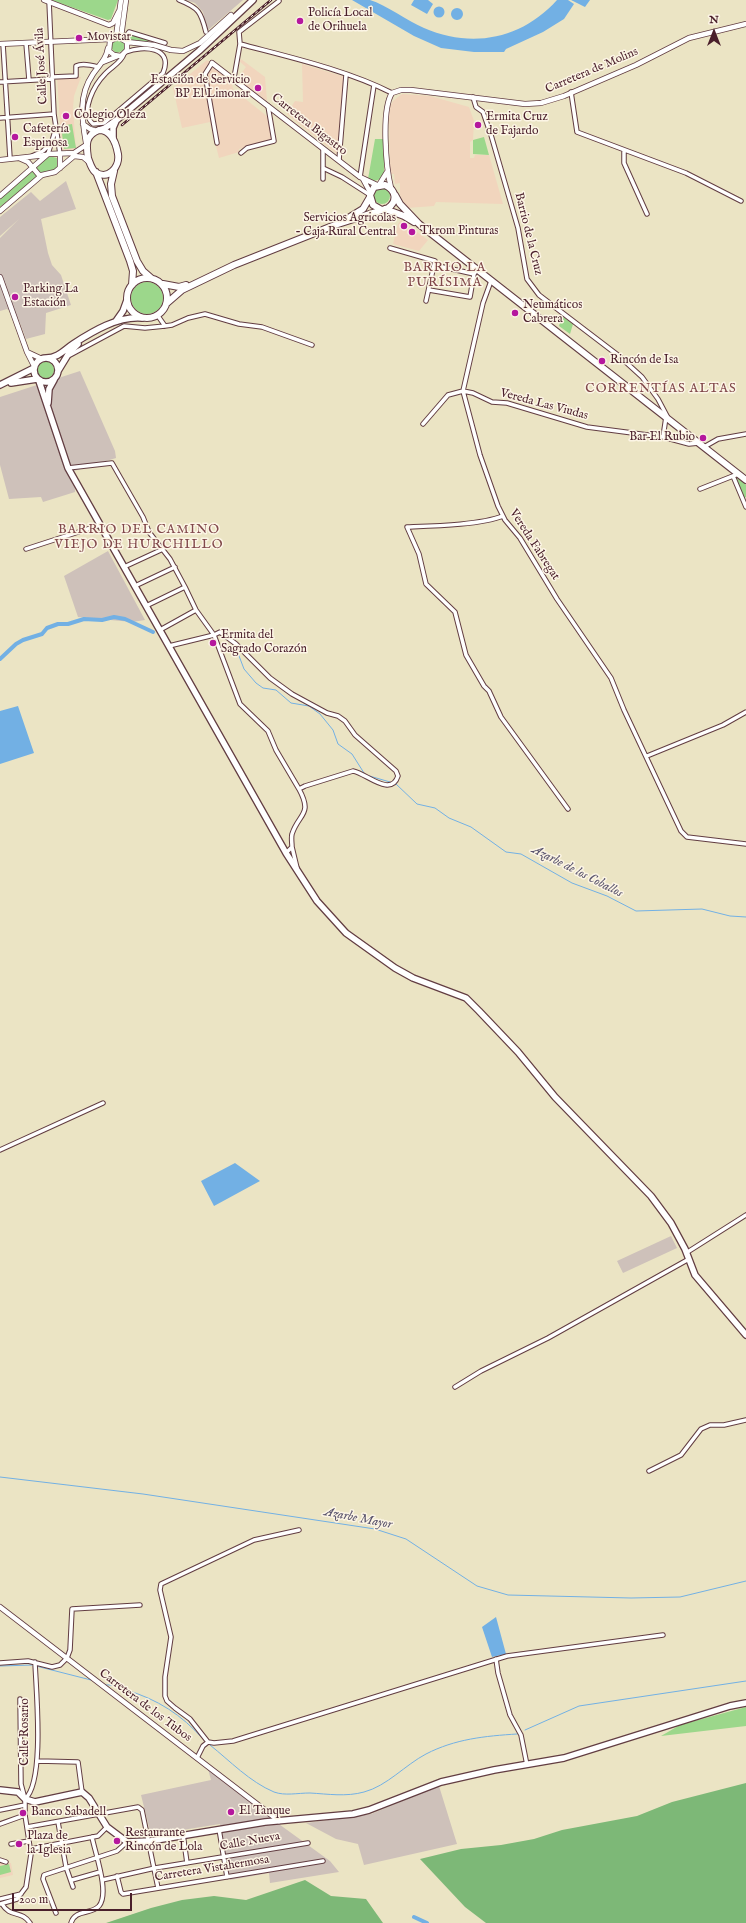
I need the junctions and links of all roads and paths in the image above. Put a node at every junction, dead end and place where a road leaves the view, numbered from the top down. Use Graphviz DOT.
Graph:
graph roads {
  1 [pos="121,0"];
  2 [pos="126,0"];
  3 [pos="179,0"];
  4 [pos="249,0"];
  5 [pos="252,0"];
  6 [pos="47,1"];
  7 [pos="279,1"];
  8 [pos="119,11"];
  9 [pos="231,15"];
  10 [pos="746,24"];
  11 [pos="206,32"];
  12 [pos="117,41"];
  13 [pos="51,42"];
  14 [pos="26,43"];
  15 [pos="165,43"];
  16 [pos="2,44"];
  17 [pos="240,44"];
  18 [pos="199,51"];
  19 [pos="125,53"];
  20 [pos="118,56"];
  21 [pos="103,62"];
  22 [pos="212,63"];
  23 [pos="98,67"];
  24 [pos="346,75"];
  25 [pos="52,78"];
  26 [pos="234,78"];
  27 [pos="29,80"];
  28 [pos="5,81"];
  29 [pos="0,82"];
  30 [pos="374,85"];
  31 [pos="571,92"];
  32 [pos="392,93"];
  33 [pos="474,97"];
  34 [pos="268,105"];
  35 [pos="54,114"];
  36 [pos="0,118"];
  37 [pos="8,118"];
  38 [pos="118,119"];
  39 [pos="83,124"];
  40 [pos="56,128"];
  41 [pos="97,130"];
  42 [pos="113,137"];
  43 [pos="52,142"];
  44 [pos="217,143"];
  45 [pos="86,144"];
  46 [pos="323,149"];
  47 [pos="624,151"];
  48 [pos="241,153"];
  49 [pos="47,155"];
  50 [pos="60,155"];
  51 [pos="32,156"];
  52 [pos="12,158"];
  53 [pos="0,160"];
  54 [pos="339,160"];
  55 [pos="90,163"];
  56 [pos="33,168"];
  57 [pos="60,168"];
  58 [pos="323,168"];
  59 [pos="114,171"];
  60 [pos="96,172"];
  61 [pos="387,172"];
  62 [pos="42,175"];
  63 [pos="361,178"];
  64 [pos="323,179"];
  65 [pos="378,185"];
  66 [pos="391,188"];
  67 [pos="370,195"];
  68 [pos="395,195"];
  69 [pos="0,196"];
  70 [pos="740,201"];
  71 [pos="382,209"];
  72 [pos="0,210"];
  73 [pos="647,214"];
  74 [pos="419,224"];
  75 [pos="335,225"];
  76 [pos="390,248"];
  77 [pos="434,265"];
  78 [pos="476,272"];
  79 [pos="0,277"];
  80 [pos="151,278"];
  81 [pos="491,280"];
  82 [pos="196,282"];
  83 [pos="163,284"];
  84 [pos="132,285"];
  85 [pos="429,290"];
  86 [pos="127,300"];
  87 [pos="426,301"];
  88 [pos="167,303"];
  89 [pos="158,316"];
  90 [pos="142,318"];
  91 [pos="115,321"];
  92 [pos="165,326"];
  93 [pos="85,338"];
  94 [pos="312,345"];
  95 [pos="27,352"];
  96 [pos="67,356"];
  97 [pos="44,358"];
  98 [pos="34,367"];
  99 [pos="58,371"];
  100 [pos="55,378"];
  101 [pos="38,380"];
  102 [pos="0,385"];
  103 [pos="463,391"];
  104 [pos="48,407"];
  105 [pos="667,418"];
  106 [pos="423,424"];
  107 [pos="746,434"];
  108 [pos="663,437"];
  109 [pos="702,445"];
  110 [pos="68,468"];
  111 [pos="735,475"];
  112 [pos="746,480"];
  113 [pos="700,489"];
  114 [pos="746,508"];
  115 [pos="503,516"];
  116 [pos="100,525"];
  117 [pos="26,549"];
  118 [pos="163,549"];
  119 [pos="124,567"];
  120 [pos="175,567"];
  121 [pos="135,586"];
  122 [pos="186,587"];
  123 [pos="146,606"];
  124 [pos="196,610"];
  125 [pos="160,630"];
  126 [pos="214,635"];
  127 [pos="169,646"];
  128 [pos="746,712"];
  129 [pos="647,756"];
  130 [pos="299,789"];
  131 [pos="568,809"];
  132 [pos="746,844"];
  133 [pos="292,847"];
  134 [pos="286,853"];
  135 [pos="297,873"];
  136 [pos="103,1102"];
  137 [pos="0,1150"];
  138 [pos="746,1215"];
  139 [pos="686,1253"];
  140 [pos="689,1259"];
  141 [pos="746,1335"];
  142 [pos="455,1387"];
  143 [pos="746,1420"];
  144 [pos="649,1471"];
  145 [pos="299,1530"];
  146 [pos="140,1605"];
  147 [pos="0,1607"];
  148 [pos="663,1634"];
  149 [pos="67,1658"];
  150 [pos="496,1659"];
  151 [pos="35,1662"];
  152 [pos="0,1663"];
  153 [pos="20,1699"];
  154 [pos="746,1703"];
  155 [pos="208,1742"];
  156 [pos="197,1758"];
  157 [pos="38,1761"];
  158 [pos="527,1765"];
  159 [pos="0,1790"];
  160 [pos="82,1792"];
  161 [pos="25,1802"];
  162 [pos="0,1810"];
  163 [pos="25,1815"];
  164 [pos="98,1815"];
  165 [pos="279,1821"];
  166 [pos="58,1822"];
  167 [pos="0,1824"];
  168 [pos="27,1827"];
  169 [pos="107,1827"];
  170 [pos="218,1828"];
  171 [pos="183,1834"];
  172 [pos="92,1838"];
  173 [pos="29,1841"];
  174 [pos="150,1841"];
  175 [pos="127,1842"];
  176 [pos="62,1843"];
  177 [pos="308,1843"];
  178 [pos="11,1844"];
  179 [pos="31,1849"];
  180 [pos="224,1857"];
  181 [pos="97,1858"];
  182 [pos="0,1860"];
  183 [pos="324,1861"];
  184 [pos="6,1862"];
  185 [pos="187,1863"];
  186 [pos="66,1867"];
  187 [pos="155,1868"];
  188 [pos="100,1872"];
  189 [pos="116,1876"];
  190 [pos="228,1877"];
  191 [pos="72,1880"];
  192 [pos="102,1880"];
  193 [pos="73,1887"];
  194 [pos="158,1888"];
  195 [pos="21,1894"];
  196 [pos="0,1899"];
  197 [pos="1,1904"];
  198 [pos="56,1914"];
  199 [pos="30,1923"];
  200 [pos="71,1923"];
  1 -- 8 [label="street"];
  2 -- 12 [label="street"];
  3 -- 11 [label="street"];
  4 -- 9 [label="main road"];
  5 -- 18 [label="main road"];
  6 -- 8 [label="street"];
  6 -- 13 [label="street, Calle José Ávila"];
  7 -- 17 [label="street"];
  8 -- 12 [label="street"];
  9 -- 12 [label="street"];
  9 -- 18 [label="main road"];
  10 -- 31 [label="street, Carretera de Molins"];
  12 -- 13 [label="street"];
  12 -- 15 [label="street"];
  12 -- 19 [label="street"];
  12 -- 20 [label="street"];
  12 -- 21 [label="street"];
  13 -- 14 [label="street"];
  13 -- 25 [label="street, Calle José Ávila"];
  14 -- 16 [label="street"];
  14 -- 27 [label="street"];
  16 -- 28 [label="street"];
  17 -- 24 [label="street"];
  17 -- 26 [label="street"];
  18 -- 38 [label="main road"];
  19 -- 19 [label="street"];
  19 -- 20 [label="street"];
  20 -- 21 [label="street"];
  21 -- 23 [label="street"];
  22 -- 26 [label="street, Carretera Bigastro"];
  22 -- 44 [label="street"];
  23 -- 25 [label="street"];
  23 -- 39 [label="street"];
  24 -- 30 [label="street"];
  24 -- 54 [label="street"];
  25 -- 27 [label="street"];
  25 -- 35 [label="street, Calle José Ávila"];
  26 -- 34 [label="street, Carretera Bigastro"];
  27 -- 28 [label="street"];
  28 -- 29 [label="street"];
  28 -- 37 [label="street"];
  30 -- 32 [label="street"];
  30 -- 63 [label="street"];
  31 -- 33 [label="street, Carretera de Molins"];
  31 -- 47 [label="street"];
  32 -- 33 [label="street, Carretera de Molins"];
  32 -- 61 [label="street"];
  33 -- 105 [label="street, Barrio de la Cruz"];
  34 -- 46 [label="street, Carretera Bigastro"];
  34 -- 48 [label="street"];
  35 -- 37 [label="street"];
  35 -- 40 [label="street, Calle José Ávila"];
  36 -- 37 [label="street"];
  37 -- 52 [label="street"];
  38 -- 41 [label="main road"];
  38 -- 42 [label="main road"];
  39 -- 41 [label="street"];
  39 -- 45 [label="street"];
  40 -- 43 [label="street, Calle José Ávila"];
  40 -- 50 [label="street, Calle José Ávila"];
  41 -- 42 [label="main road"];
  41 -- 45 [label="main road"];
  42 -- 59 [label="main road"];
  43 -- 49 [label="street, Calle José Ávila"];
  43 -- 51 [label="street"];
  45 -- 50 [label="street"];
  45 -- 55 [label="main road"];
  46 -- 54 [label="street, Carretera Bigastro"];
  46 -- 58 [label="street"];
  47 -- 70 [label="street"];
  47 -- 73 [label="street"];
  49 -- 50 [label="street"];
  49 -- 51 [label="street"];
  49 -- 56 [label="street"];
  50 -- 57 [label="street"];
  51 -- 52 [label="street"];
  52 -- 53 [label="street"];
  52 -- 56 [label="street"];
  54 -- 63 [label="street, Carretera Bigastro"];
  55 -- 57 [label="street"];
  55 -- 60 [label="main road"];
  56 -- 62 [label="street"];
  56 -- 69 [label="street"];
  57 -- 62 [label="street"];
  58 -- 64 [label="street"];
  58 -- 67 [label="street"];
  59 -- 60 [label="main road"];
  59 -- 80 [label="main road"];
  60 -- 84 [label="main road"];
  61 -- 65 [label="street"];
  61 -- 66 [label="street"];
  62 -- 72 [label="street"];
  63 -- 65 [label="street, Carretera Bigastro"];
  63 -- 67 [label="street, Carretera Bigastro"];
  65 -- 66 [label="main road"];
  65 -- 67 [label="main road"];
  66 -- 68 [label="main road"];
  67 -- 71 [label="main road"];
  67 -- 75 [label="main road"];
  68 -- 71 [label="main road"];
  68 -- 74 [label="main road"];
  71 -- 74 [label="main road"];
  71 -- 75 [label="main road"];
  74 -- 78 [label="main road"];
  75 -- 82 [label="main road"];
  76 -- 77 [label="street"];
  77 -- 78 [label="street"];
  77 -- 85 [label="street"];
  78 -- 81 [label="main road"];
  78 -- 85 [label="street"];
  79 -- 95 [label="street"];
  80 -- 83 [label="main road"];
  80 -- 84 [label="main road"];
  81 -- 103 [label="street, Vereda Fabregat"];
  81 -- 105 [label="main road"];
  82 -- 83 [label="main road"];
  82 -- 88 [label="main road"];
  83 -- 88 [label="main road"];
  84 -- 86 [label="main road"];
  85 -- 87 [label="street"];
  86 -- 90 [label="main road"];
  86 -- 91 [label="main road"];
  88 -- 89 [label="main road"];
  89 -- 90 [label="main road"];
  89 -- 92 [label="street"];
  90 -- 91 [label="main road"];
  91 -- 93 [label="main road"];
  92 -- 94 [label="street"];
  92 -- 96 [label="street"];
  93 -- 96 [label="main road"];
  93 -- 97 [label="main road"];
  95 -- 97 [label="street"];
  95 -- 98 [label="street"];
  96 -- 99 [label="main road"];
  97 -- 98 [label="main road"];
  97 -- 99 [label="main road"];
  98 -- 101 [label="main road"];
  98 -- 102 [label="main road"];
  99 -- 100 [label="main road"];
  100 -- 101 [label="main road"];
  100 -- 104 [label="main road"];
  101 -- 102 [label="main road"];
  101 -- 104 [label="main road"];
  103 -- 106 [label="street"];
  103 -- 108 [label="street, Vereda Las Viudas"];
  103 -- 115 [label="street, Vereda Fabregat"];
  104 -- 110 [label="main road"];
  105 -- 108 [label="street"];
  105 -- 109 [label="main road"];
  107 -- 109 [label="street"];
  108 -- 109 [label="street, Vereda Las Viudas"];
  109 -- 111 [label="main road"];
  110 -- 116 [label="main road"];
  110 -- 118 [label="street"];
  111 -- 112 [label="main road"];
  111 -- 113 [label="street"];
  111 -- 114 [label="street"];
  115 -- 129 [label="street, Vereda Fabregat"];
  115 -- 131 [label="street"];
  116 -- 117 [label="street"];
  116 -- 119 [label="main road"];
  118 -- 119 [label="street"];
  118 -- 120 [label="street"];
  119 -- 121 [label="main road"];
  120 -- 121 [label="street"];
  120 -- 122 [label="street"];
  121 -- 123 [label="main road"];
  122 -- 123 [label="street"];
  122 -- 124 [label="street"];
  123 -- 125 [label="main road"];
  124 -- 125 [label="street"];
  124 -- 126 [label="street"];
  125 -- 127 [label="main road"];
  126 -- 127 [label="street"];
  126 -- 130 [label="street"];
  126 -- 130 [label="street"];
  127 -- 134 [label="main road"];
  128 -- 129 [label="street"];
  129 -- 132 [label="street, Vereda Fabregat"];
  130 -- 133 [label="street"];
  133 -- 134 [label="street"];
  133 -- 135 [label="street"];
  134 -- 135 [label="main road"];
  135 -- 139 [label="main road"];
  136 -- 137 [label="street"];
  138 -- 139 [label="street"];
  139 -- 140 [label="main road"];
  140 -- 141 [label="main road"];
  140 -- 142 [label="street"];
  143 -- 144 [label="street"];
  145 -- 155 [label="street"];
  146 -- 149 [label="street"];
  147 -- 149 [label="street, Carretera de los Tubos"];
  148 -- 150 [label="street"];
  149 -- 151 [label="street"];
  149 -- 156 [label="street, Carretera de los Tubos"];
  150 -- 155 [label="street"];
  150 -- 158 [label="street"];
  151 -- 152 [label="street"];
  151 -- 157 [label="street, Calle Rosario"];
  153 -- 161 [label="street"];
  154 -- 158 [label="main road"];
  155 -- 156 [label="street"];
  156 -- 165 [label="street, Carretera de los Tubos"];
  157 -- 160 [label="street"];
  157 -- 161 [label="street, Calle Rosario"];
  158 -- 165 [label="main road"];
  159 -- 161 [label="main road"];
  160 -- 161 [label="main road"];
  160 -- 164 [label="main road"];
  161 -- 162 [label="street"];
  161 -- 163 [label="street"];
  163 -- 167 [label="street"];
  163 -- 168 [label="street"];
  164 -- 166 [label="street"];
  164 -- 169 [label="main road"];
  164 -- 174 [label="street"];
  165 -- 170 [label="main road"];
  166 -- 168 [label="street"];
  166 -- 176 [label="street"];
  168 -- 173 [label="street"];
  169 -- 172 [label="street"];
  169 -- 175 [label="main road"];
  170 -- 171 [label="main road"];
  170 -- 180 [label="street"];
  171 -- 174 [label="main road"];
  171 -- 185 [label="street"];
  172 -- 176 [label="street"];
  172 -- 181 [label="street"];
  173 -- 178 [label="street"];
  173 -- 179 [label="street"];
  174 -- 175 [label="main road"];
  174 -- 187 [label="street"];
  175 -- 181 [label="street"];
  176 -- 179 [label="street"];
  176 -- 186 [label="street"];
  177 -- 180 [label="street, Calle Nueva"];
  179 -- 195 [label="street"];
  180 -- 185 [label="street, Calle Nueva"];
  180 -- 190 [label="street"];
  181 -- 186 [label="street"];
  181 -- 188 [label="street"];
  182 -- 184 [label="street"];
  183 -- 190 [label="street, Carretera Vistahermosa"];
  185 -- 187 [label="street, Calle Nueva"];
  186 -- 191 [label="street"];
  186 -- 198 [label="street"];
  187 -- 189 [label="street, Calle Nueva"];
  187 -- 194 [label="street"];
  188 -- 191 [label="street"];
  188 -- 192 [label="street"];
  189 -- 192 [label="street, Calle Nueva"];
  189 -- 194 [label="street, Carretera Vistahermosa"];
  190 -- 194 [label="street, Carretera Vistahermosa"];
  191 -- 193 [label="street"];
  192 -- 200 [label="street"];
  195 -- 196 [label="street"];
  195 -- 197 [label="street"];
  197 -- 199 [label="street"];
}
